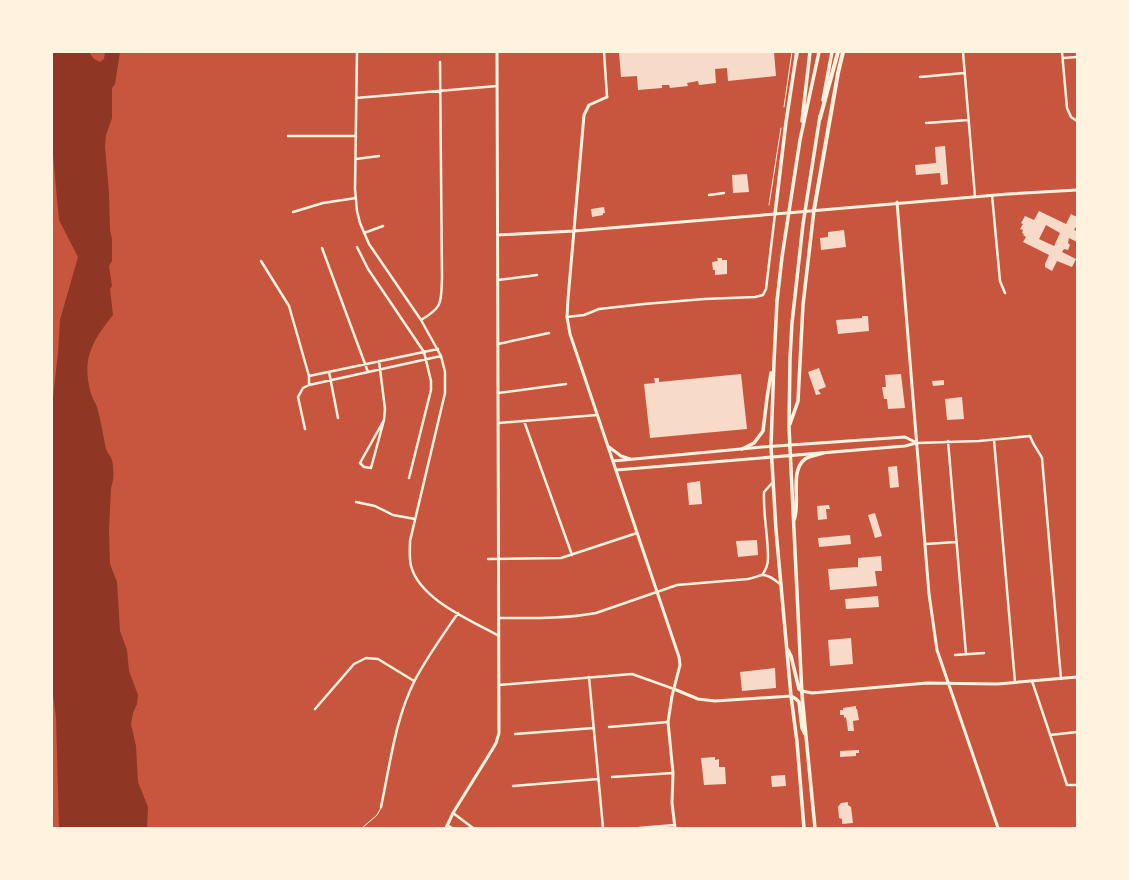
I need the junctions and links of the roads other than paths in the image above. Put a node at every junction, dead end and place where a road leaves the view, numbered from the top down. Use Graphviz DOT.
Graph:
graph roads {
  1 [pos="357,52"];
  2 [pos="497,52"];
  3 [pos="604,52"];
  4 [pos="797,52"];
  5 [pos="810,52"];
  6 [pos="819,52"];
  7 [pos="832,52"];
  8 [pos="838,52"];
  9 [pos="843,52"];
  10 [pos="963,52"];
  11 [pos="1062,52"];
  12 [pos="1077,57"];
  13 [pos="796,58"];
  14 [pos="1063,58"];
  15 [pos="440,62"];
  16 [pos="964,73"];
  17 [pos="920,77"];
  18 [pos="498,86"];
  19 [pos="440,91"];
  20 [pos="607,97"];
  21 [pos="356,98"];
  22 [pos="820,118"];
  23 [pos="968,120"];
  24 [pos="1077,121"];
  25 [pos="926,123"];
  26 [pos="288,136"];
  27 [pos="356,136"];
  28 [pos="800,140"];
  29 [pos="379,156"];
  30 [pos="356,159"];
  31 [pos="1077,190"];
  32 [pos="724,193"];
  33 [pos="709,194"];
  34 [pos="992,195"];
  35 [pos="974,196"];
  36 [pos="356,198"];
  37 [pos="897,202"];
  38 [pos="814,210"];
  39 [pos="293,212"];
  40 [pos="775,214"];
  41 [pos="383,226"];
  42 [pos="574,231"];
  43 [pos="364,233"];
  44 [pos="498,235"];
  45 [pos="358,246"];
  46 [pos="322,248"];
  47 [pos="260,261"];
  48 [pos="537,275"];
  49 [pos="498,280"];
  50 [pos="1005,293"];
  51 [pos="567,317"];
  52 [pos="420,320"];
  53 [pos="549,333"];
  54 [pos="498,344"];
  55 [pos="438,349"];
  56 [pos="424,352"];
  57 [pos="441,356"];
  58 [pos="426,359"];
  59 [pos="379,361"];
  60 [pos="774,362"];
  61 [pos="365,364"];
  62 [pos="380,370"];
  63 [pos="329,372"];
  64 [pos="368,372"];
  65 [pos="309,376"];
  66 [pos="331,381"];
  67 [pos="566,384"];
  68 [pos="309,385"];
  69 [pos="498,393"];
  70 [pos="597,414"];
  71 [pos="338,418"];
  72 [pos="384,420"];
  73 [pos="524,421"];
  74 [pos="499,423"];
  75 [pos="789,427"];
  76 [pos="305,429"];
  77 [pos="994,440"];
  78 [pos="948,441"];
  79 [pos="917,443"];
  80 [pos="789,445"];
  81 [pos="608,446"];
  82 [pos="771,446"];
  83 [pos="742,449"];
  84 [pos="823,453"];
  85 [pos="790,455"];
  86 [pos="662,457"];
  87 [pos="772,457"];
  88 [pos="632,459"];
  89 [pos="613,461"];
  90 [pos="663,466"];
  91 [pos="616,470"];
  92 [pos="409,478"];
  93 [pos="773,482"];
  94 [pos="356,502"];
  95 [pos="415,519"];
  96 [pos="794,521"];
  97 [pos="637,533"];
  98 [pos="956,542"];
  99 [pos="926,544"];
  100 [pos="572,555"];
  101 [pos="488,558"];
  102 [pos="499,558"];
  103 [pos="762,575"];
  104 [pos="781,585"];
  105 [pos="657,592"];
  106 [pos="458,613"];
  107 [pos="500,618"];
  108 [pos="499,636"];
  109 [pos="786,647"];
  110 [pos="984,653"];
  111 [pos="966,654"];
  112 [pos="955,655"];
  113 [pos="590,677"];
  114 [pos="1077,677"];
  115 [pos="1061,678"];
  116 [pos="414,681"];
  117 [pos="1032,681"];
  118 [pos="1016,682"];
  119 [pos="948,683"];
  120 [pos="499,685"];
  121 [pos="674,689"];
  122 [pos="802,691"];
  123 [pos="791,696"];
  124 [pos="315,709"];
  125 [pos="668,722"];
  126 [pos="609,727"];
  127 [pos="594,728"];
  128 [pos="1077,732"];
  129 [pos="515,734"];
  130 [pos="1050,735"];
  131 [pos="806,738"];
  132 [pos="673,773"];
  133 [pos="612,778"];
  134 [pos="598,779"];
  135 [pos="1077,784"];
  136 [pos="513,786"];
  137 [pos="381,807"];
  138 [pos="453,813"];
  139 [pos="446,826"];
  140 [pos="675,826"];
  141 [pos="362,828"];
  142 [pos="452,828"];
  143 [pos="473,828"];
  144 [pos="603,828"];
  145 [pos="639,828"];
  146 [pos="804,828"];
  147 [pos="815,828"];
  148 [pos="998,828"];
  1 -- 21 [label="street"];
  2 -- 18 [label="street"];
  3 -- 20 [label="street"];
  4 -- 13 [label="highway"];
  5 -- 28 [label="main road"];
  6 -- 28 [label="main road"];
  7 -- 22 [label="main road"];
  8 -- 22 [label="highway"];
  9 -- 38 [label="highway"];
  10 -- 16 [label="street"];
  11 -- 14 [label="street"];
  12 -- 14 [label="street"];
  13 -- 40 [label="main road"];
  14 -- 24 [label="street"];
  15 -- 19 [label="street"];
  16 -- 17 [label="street"];
  16 -- 23 [label="street"];
  18 -- 19 [label="street"];
  18 -- 44 [label="street"];
  19 -- 21 [label="street"];
  19 -- 52 [label="street"];
  20 -- 42 [label="street"];
  21 -- 27 [label="street"];
  22 -- 75 [label="main road"];
  23 -- 25 [label="street"];
  23 -- 35 [label="street"];
  26 -- 27 [label="street"];
  27 -- 30 [label="street"];
  28 -- 60 [label="main road"];
  29 -- 30 [label="street"];
  30 -- 36 [label="street"];
  31 -- 34 [label="street"];
  32 -- 33 [label="street"];
  34 -- 35 [label="street"];
  34 -- 50 [label="street"];
  35 -- 37 [label="street"];
  36 -- 39 [label="street"];
  36 -- 43 [label="street"];
  37 -- 38 [label="street"];
  37 -- 79 [label="street"];
  38 -- 40 [label="street"];
  38 -- 75 [label="main road"];
  40 -- 42 [label="street"];
  40 -- 51 [label="street"];
  41 -- 43 [label="street"];
  42 -- 44 [label="street"];
  42 -- 51 [label="street"];
  43 -- 52 [label="street"];
  44 -- 49 [label="street"];
  45 -- 56 [label="street"];
  46 -- 61 [label="street"];
  47 -- 65 [label="street"];
  48 -- 49 [label="street"];
  49 -- 54 [label="street"];
  51 -- 70 [label="street"];
  52 -- 55 [label="street"];
  53 -- 54 [label="street"];
  54 -- 69 [label="street"];
  55 -- 56 [label="street"];
  55 -- 57 [label="street"];
  56 -- 58 [label="street"];
  56 -- 59 [label="street"];
  57 -- 58 [label="street"];
  57 -- 95 [label="street"];
  58 -- 62 [label="street"];
  58 -- 92 [label="street"];
  59 -- 61 [label="street"];
  59 -- 62 [label="street"];
  60 -- 82 [label="main road"];
  60 -- 83 [label="main road"];
  61 -- 63 [label="street"];
  61 -- 64 [label="street"];
  62 -- 64 [label="street"];
  62 -- 72 [label="street"];
  63 -- 65 [label="street"];
  63 -- 66 [label="street"];
  64 -- 66 [label="street"];
  65 -- 68 [label="street"];
  66 -- 68 [label="street"];
  66 -- 71 [label="street"];
  67 -- 69 [label="street"];
  68 -- 76 [label="street"];
  69 -- 74 [label="street"];
  70 -- 73 [label="street"];
  70 -- 81 [label="street"];
  72 -- 72 [label="street"];
  73 -- 74 [label="street"];
  73 -- 100 [label="street"];
  74 -- 102 [label="street"];
  75 -- 80 [label="main road"];
  77 -- 78 [label="street"];
  77 -- 115 [label="street"];
  77 -- 118 [label="street"];
  78 -- 79 [label="street"];
  78 -- 98 [label="street"];
  79 -- 80 [label="street"];
  79 -- 84 [label="street"];
  79 -- 99 [label="street"];
  80 -- 82 [label="street"];
  80 -- 85 [label="main road"];
  81 -- 88 [label="street"];
  81 -- 89 [label="street"];
  82 -- 83 [label="street"];
  82 -- 87 [label="main road"];
  83 -- 86 [label="street"];
  84 -- 85 [label="street"];
  84 -- 96 [label="main road"];
  85 -- 87 [label="street"];
  85 -- 96 [label="main road"];
  86 -- 88 [label="street"];
  86 -- 90 [label="street"];
  87 -- 90 [label="street"];
  87 -- 93 [label="main road"];
  88 -- 89 [label="street"];
  89 -- 91 [label="street"];
  90 -- 91 [label="street"];
  91 -- 97 [label="street"];
  93 -- 103 [label="street"];
  93 -- 104 [label="main road"];
  94 -- 95 [label="street"];
  95 -- 106 [label="street"];
  96 -- 122 [label="main road"];
  97 -- 100 [label="street"];
  97 -- 105 [label="street"];
  98 -- 99 [label="street"];
  98 -- 111 [label="street"];
  99 -- 119 [label="street"];
  100 -- 102 [label="street"];
  101 -- 102 [label="street"];
  102 -- 107 [label="street"];
  103 -- 104 [label="street"];
  103 -- 105 [label="street"];
  104 -- 109 [label="main road"];
  105 -- 107 [label="street"];
  105 -- 121 [label="street"];
  106 -- 108 [label="street"];
  106 -- 116 [label="street"];
  107 -- 108 [label="street"];
  108 -- 120 [label="street"];
  109 -- 122 [label="main road"];
  109 -- 123 [label="main road"];
  110 -- 111 [label="street"];
  111 -- 112 [label="street"];
  113 -- 120 [label="street"];
  113 -- 121 [label="street"];
  113 -- 127 [label="street"];
  114 -- 115 [label="street"];
  115 -- 117 [label="street"];
  116 -- 124 [label="street"];
  116 -- 137 [label="street"];
  117 -- 118 [label="street"];
  117 -- 130 [label="street"];
  118 -- 119 [label="street"];
  119 -- 122 [label="street"];
  119 -- 148 [label="street"];
  120 -- 138 [label="street"];
  121 -- 123 [label="street"];
  121 -- 125 [label="street"];
  122 -- 131 [label="main road"];
  123 -- 131 [label="main road"];
  123 -- 146 [label="main road"];
  125 -- 126 [label="street"];
  125 -- 132 [label="street"];
  127 -- 129 [label="street"];
  127 -- 134 [label="street"];
  128 -- 130 [label="street"];
  130 -- 135 [label="street"];
  131 -- 147 [label="main road"];
  132 -- 133 [label="street"];
  132 -- 140 [label="street"];
  134 -- 136 [label="street"];
  134 -- 144 [label="street"];
  137 -- 141 [label="lane"];
  138 -- 139 [label="street"];
  138 -- 143 [label="street"];
  139 -- 142 [label="street"];
  140 -- 145 [label="street"];
}
